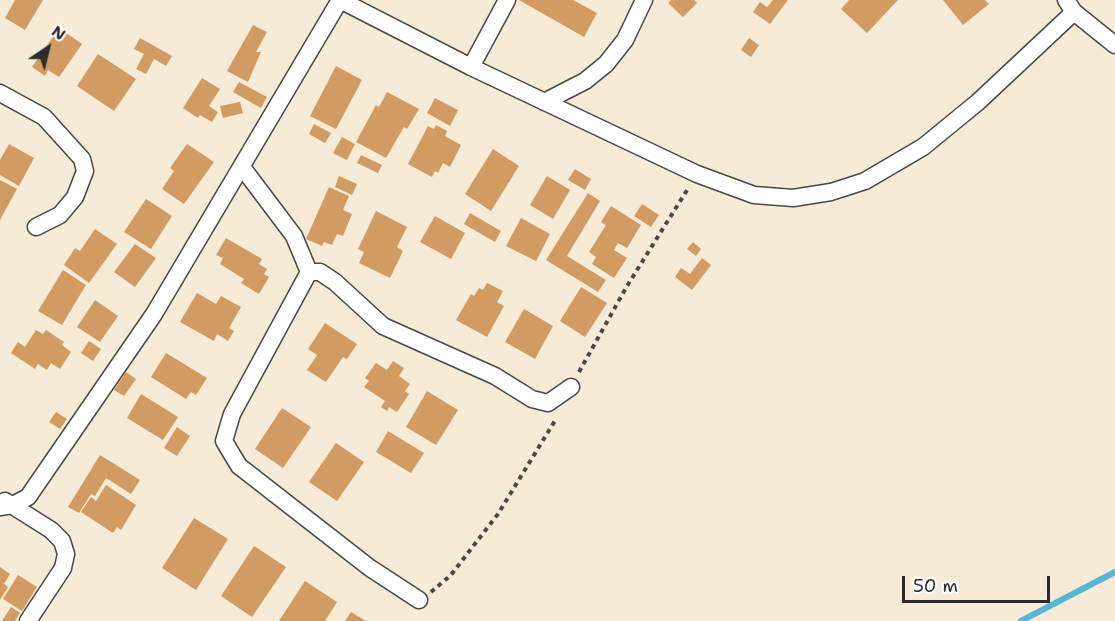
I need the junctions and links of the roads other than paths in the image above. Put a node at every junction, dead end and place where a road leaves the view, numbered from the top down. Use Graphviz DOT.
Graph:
graph roads {
  1 [pos="507,0"];
  2 [pos="644,0"];
  3 [pos="1070,6"];
  4 [pos="1115,45"];
  5 [pos="471,67"];
  6 [pos="0,93"];
  7 [pos="544,102"];
  8 [pos="242,167"];
  9 [pos="36,227"];
  10 [pos="309,272"];
  11 [pos="571,387"];
  12 [pos="4,503"];
  13 [pos="418,600"];
  14 [pos="28,621"];
  1 -- 5 [label="street"];
  2 -- 7 [label="street"];
  3 -- 4 [label="street"];
  3 -- 7 [label="street"];
  5 -- 7 [label="street"];
  5 -- 8 [label="street"];
  6 -- 9 [label="street"];
  8 -- 10 [label="street"];
  8 -- 12 [label="street"];
  10 -- 11 [label="street"];
  10 -- 13 [label="street"];
  12 -- 14 [label="street"];
}
